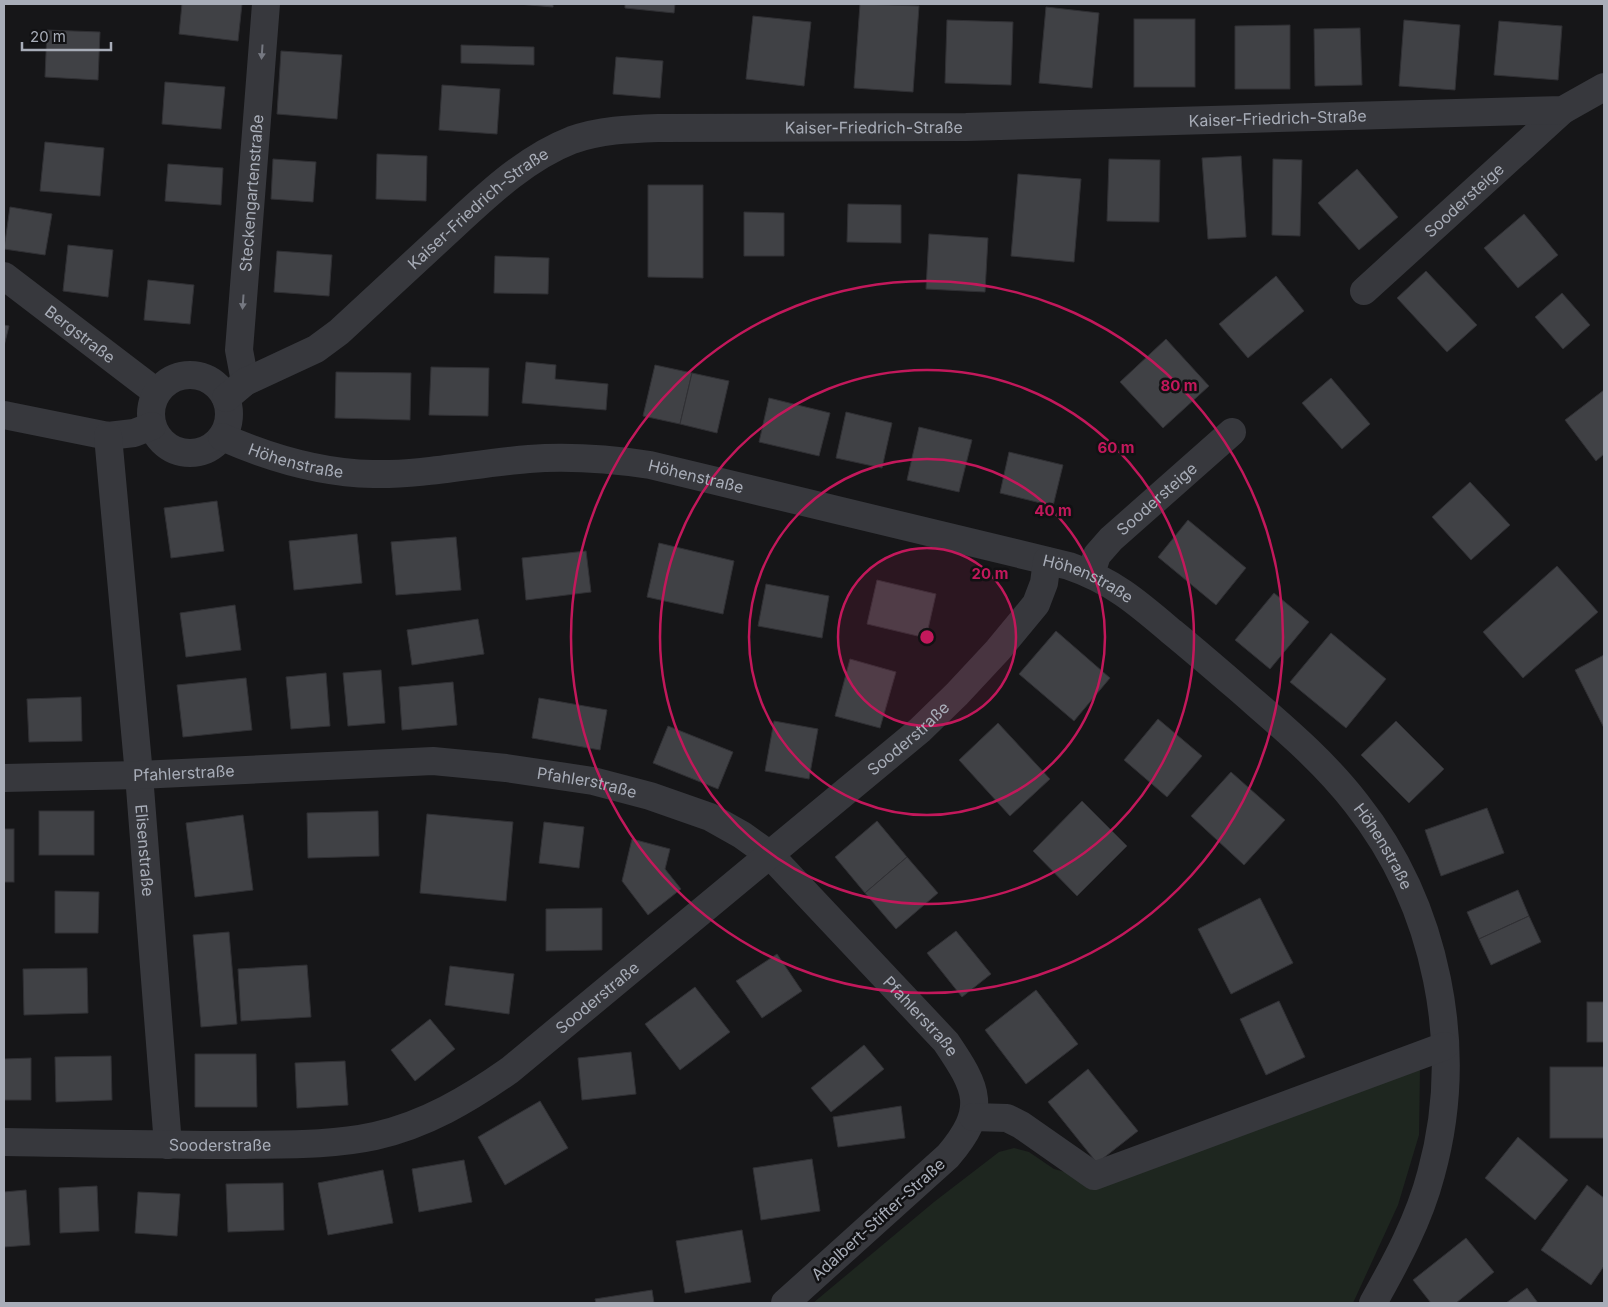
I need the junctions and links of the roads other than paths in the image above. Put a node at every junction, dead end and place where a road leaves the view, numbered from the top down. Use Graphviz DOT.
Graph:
graph roads {
  1 [pos="266,4"];
  2 [pos="1604,87"];
  3 [pos="1563,110"];
  4 [pos="4,276"];
  5 [pos="1364,291"];
  6 [pos="235,390"];
  7 [pos="156,392"];
  8 [pos="4,416"];
  9 [pos="152,426"];
  10 [pos="1232,432"];
  11 [pos="108,436"];
  12 [pos="222,437"];
  13 [pos="1047,560"];
  14 [pos="1091,573"];
  15 [pos="139,775"];
  16 [pos="4,778"];
  17 [pos="770,855"];
  18 [pos="1445,1046"];
  19 [pos="973,1117"];
  20 [pos="4,1142"];
  21 [pos="168,1145"];
  22 [pos="948,1156"];
  23 [pos="785,1303"];
  24 [pos="1373,1303"];
  1 -- 6 [label="street, Steckengartenstraße, one-way"];
  2 -- 3 [label="street, Kaiser-Friedrich-Straße"];
  3 -- 5 [label="street, Soodersteige"];
  3 -- 6 [label="street, Kaiser-Friedrich-Straße"];
  4 -- 7 [label="street, Bergstraße"];
  6 -- 7 [label="street"];
  6 -- 12 [label="street"];
  7 -- 9 [label="street"];
  8 -- 11 [label="street"];
  9 -- 11 [label="street"];
  9 -- 12 [label="street"];
  10 -- 14 [label="street, Soodersteige"];
  11 -- 15 [label="street, Elisenstraße"];
  12 -- 13 [label="street, Höhenstraße"];
  13 -- 14 [label="street, Höhenstraße"];
  13 -- 17 [label="street, Sooderstraße"];
  14 -- 18 [label="street, Höhenstraße"];
  15 -- 16 [label="street, Pfahlerstraße"];
  15 -- 17 [label="street, Pfahlerstraße"];
  15 -- 21 [label="street, Elisenstraße"];
  17 -- 19 [label="street, Pfahlerstraße"];
  17 -- 21 [label="street, Sooderstraße"];
  18 -- 19 [label="street"];
  18 -- 24 [label="street, Höhenstraße"];
  19 -- 22 [label="street, Pfahlerstraße"];
  20 -- 21 [label="street, Sooderstraße"];
  22 -- 23 [label="street, Adalbert-Stifter-Straße"];
}
